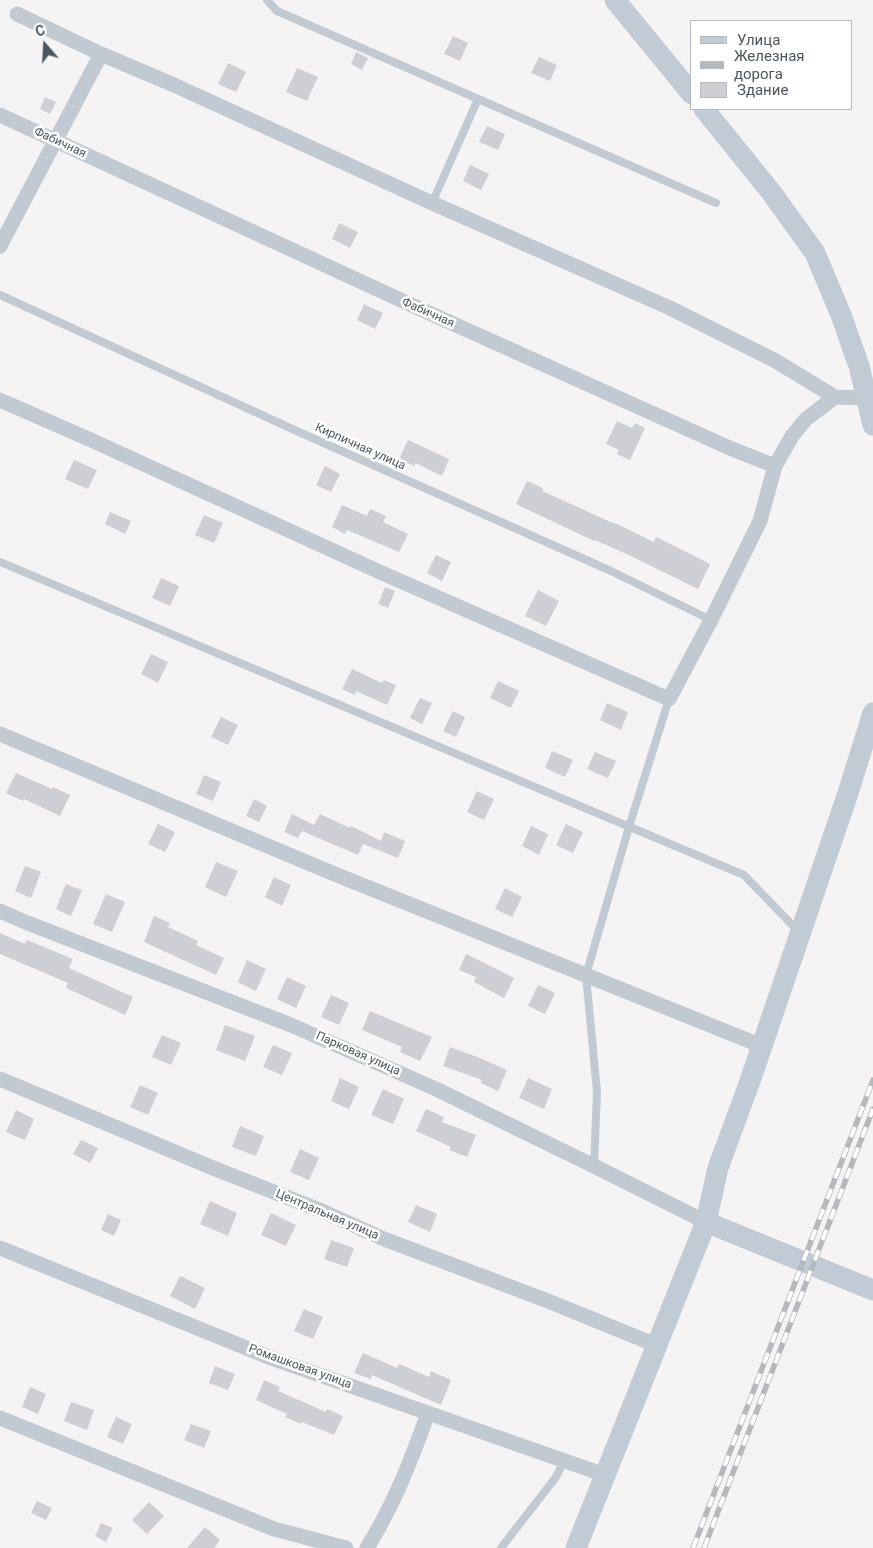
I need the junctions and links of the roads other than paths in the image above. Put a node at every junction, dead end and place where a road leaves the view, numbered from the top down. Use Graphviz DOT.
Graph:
graph roads {
  1 [pos="267,0"];
  2 [pos="615,0"];
  3 [pos="17,14"];
  4 [pos="101,54"];
  5 [pos="690,92"];
  6 [pos="478,99"];
  7 [pos="705,110"];
  8 [pos="0,115"];
  9 [pos="55,141"];
  10 [pos="432,203"];
  11 [pos="716,203"];
  12 [pos="0,246"];
  13 [pos="0,294"];
  14 [pos="835,397"];
  15 [pos="867,398"];
  16 [pos="0,400"];
  17 [pos="873,425"];
  18 [pos="775,466"];
  19 [pos="0,562"];
  20 [pos="711,620"];
  21 [pos="669,699"];
  22 [pos="873,713"];
  23 [pos="0,734"];
  24 [pos="629,827"];
  25 [pos="0,911"];
  26 [pos="800,933"];
  27 [pos="586,975"];
  28 [pos="762,1046"];
  29 [pos="0,1080"];
  30 [pos="594,1166"];
  31 [pos="706,1222"];
  32 [pos="0,1248"];
  33 [pos="868,1289"];
  34 [pos="656,1345"];
  35 [pos="428,1413"];
  36 [pos="0,1418"];
  37 [pos="564,1460"];
  38 [pos="605,1475"];
  39 [pos="346,1548"];
  40 [pos="367,1548"];
  41 [pos="501,1548"];
  42 [pos="576,1548"];
  1 -- 6 [label="lane"];
  2 -- 5 [label="street"];
  3 -- 4 [label="street"];
  4 -- 9 [label="street"];
  4 -- 10 [label="street"];
  6 -- 10 [label="lane"];
  6 -- 11 [label="lane"];
  7 -- 15 [label="street"];
  8 -- 9 [label="street, Фабичная"];
  9 -- 12 [label="street"];
  9 -- 18 [label="street, Фабичная"];
  10 -- 14 [label="street"];
  13 -- 20 [label="lane, Кирпичная улица"];
  14 -- 15 [label="street"];
  14 -- 18 [label="street"];
  15 -- 17 [label="street"];
  16 -- 21 [label="street"];
  18 -- 20 [label="street"];
  19 -- 24 [label="lane"];
  20 -- 21 [label="street"];
  21 -- 24 [label="lane"];
  22 -- 26 [label="street"];
  23 -- 27 [label="street"];
  24 -- 26 [label="lane"];
  24 -- 27 [label="lane"];
  25 -- 30 [label="street, Парковая улица"];
  26 -- 28 [label="street"];
  27 -- 28 [label="street"];
  27 -- 30 [label="lane"];
  28 -- 31 [label="street"];
  29 -- 34 [label="street, Центральная улица"];
  30 -- 31 [label="street, Парковая улица"];
  31 -- 33 [label="street"];
  31 -- 34 [label="street"];
  32 -- 35 [label="street, Ромашковая улица"];
  34 -- 38 [label="street"];
  35 -- 37 [label="street, Ромашковая улица"];
  35 -- 40 [label="street"];
  36 -- 39 [label="street"];
  37 -- 38 [label="street, Ромашковая улица"];
  37 -- 41 [label="lane"];
  38 -- 42 [label="street"];
}
